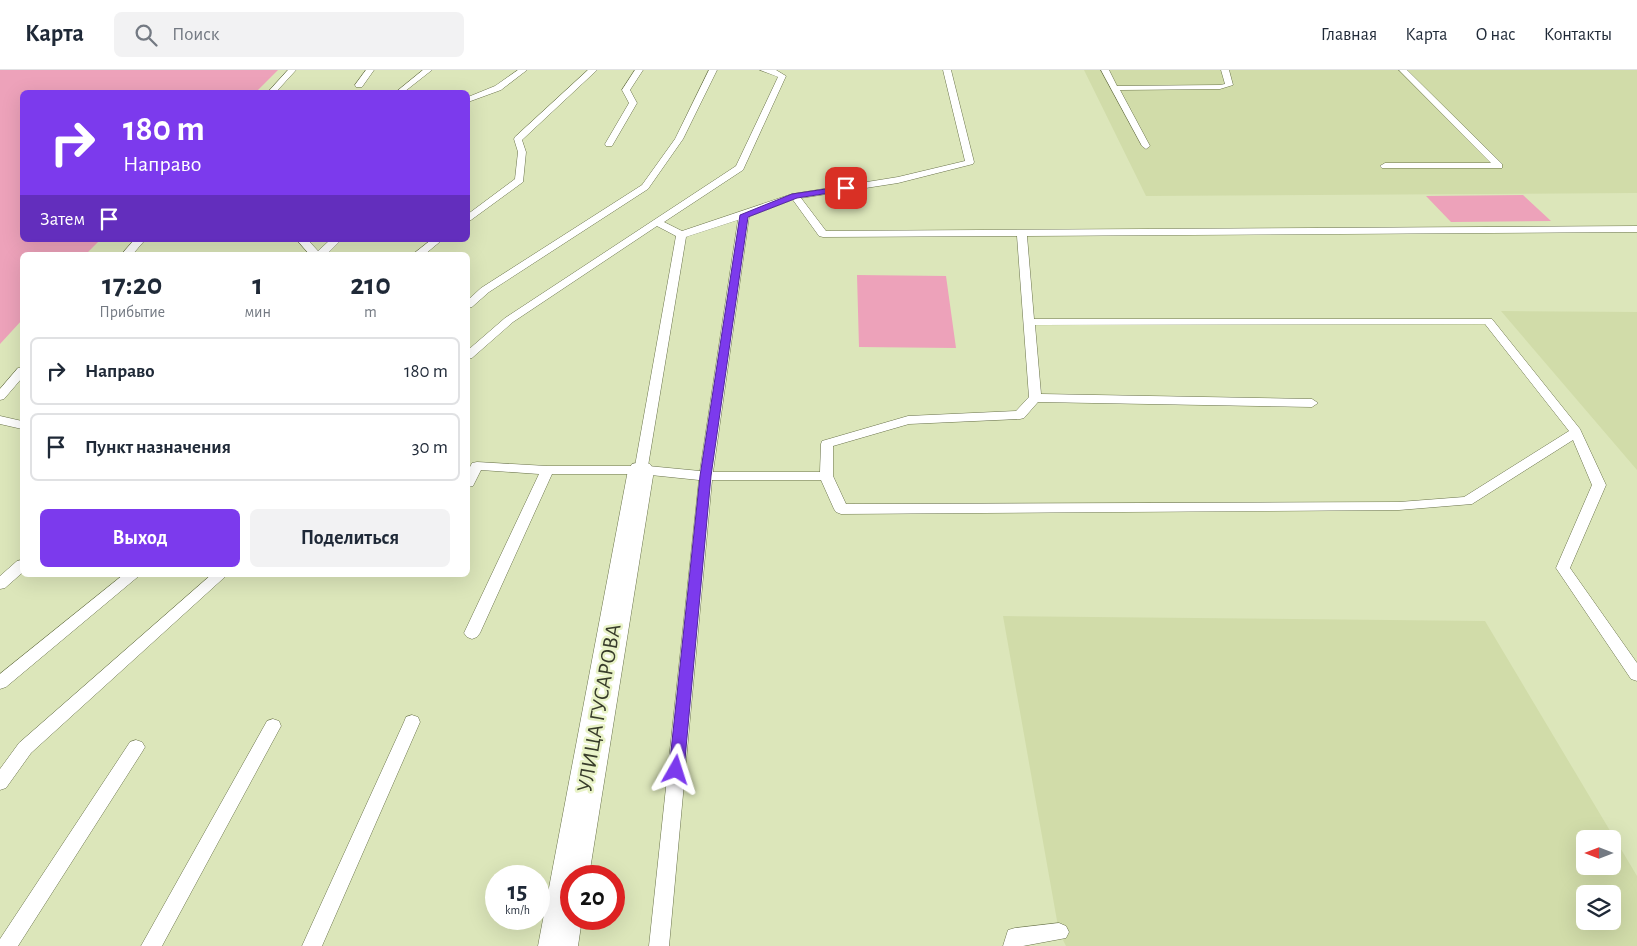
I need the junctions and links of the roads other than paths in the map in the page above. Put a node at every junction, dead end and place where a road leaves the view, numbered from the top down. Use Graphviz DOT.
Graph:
graph roads {
  1 [pos="292,70"];
  2 [pos="370,70"];
  3 [pos="428,70"];
  4 [pos="523,70"];
  5 [pos="593,70"];
  6 [pos="638,70"];
  7 [pos="713,70"];
  8 [pos="764,70"];
  9 [pos="947,70"];
  10 [pos="1105,70"];
  11 [pos="1225,70"];
  12 [pos="1403,70"];
  13 [pos="359,85"];
  14 [pos="1115,88"];
  15 [pos="274,90"];
  16 [pos="403,90"];
  17 [pos="470,99"];
  18 [pos="609,144"];
  19 [pos="1146,146"];
  20 [pos="1385,166"];
  21 [pos="795,196"];
  22 [pos="744,215"];
  23 [pos="470,217"];
  24 [pos="657,222"];
  25 [pos="1637,230"];
  26 [pos="1022,234"];
  27 [pos="681,235"];
  28 [pos="138,242"];
  29 [pos="304,242"];
  30 [pos="334,242"];
  31 [pos="434,242"];
  32 [pos="129,252"];
  33 [pos="315,252"];
  34 [pos="322,252"];
  35 [pos="421,252"];
  36 [pos="470,303"];
  37 [pos="1030,322"];
  38 [pos="470,354"];
  39 [pos="20,373"];
  40 [pos="0,396"];
  41 [pos="1035,398"];
  42 [pos="1312,403"];
  43 [pos="0,420"];
  44 [pos="20,425"];
  45 [pos="1576,432"];
  46 [pos="547,470"];
  47 [pos="641,470"];
  48 [pos="706,476"];
  49 [pos="826,476"];
  50 [pos="470,480"];
  51 [pos="20,567"];
  52 [pos="131,577"];
  53 [pos="218,577"];
  54 [pos="0,584"];
  55 [pos="472,633"];
  56 [pos="1637,675"];
  57 [pos="0,683"];
  58 [pos="412,722"];
  59 [pos="273,726"];
  60 [pos="136,748"];
  61 [pos="0,783"];
  62 [pos="1059,932"];
  63 [pos="7,946"];
  64 [pos="151,946"];
  65 [pos="312,946"];
  66 [pos="558,946"];
  67 [pos="659,946"];
  68 [pos="1013,946"];
  1 -- 15 [label="lane"];
  2 -- 13 [label="lane"];
  3 -- 16 [label="lane"];
  4 -- 17 [label="lane"];
  5 -- 23 [label="lane"];
  6 -- 18 [label="lane"];
  7 -- 36 [label="lane"];
  8 -- 24 [label="lane"];
  9 -- 21 [label="lane"];
  10 -- 14 [label="lane"];
  11 -- 14 [label="lane"];
  12 -- 20 [label="lane"];
  14 -- 19 [label="lane"];
  21 -- 22 [label="lane"];
  21 -- 26 [label="lane"];
  22 -- 27 [label="lane"];
  22 -- 48 [label="lane"];
  24 -- 27 [label="lane"];
  24 -- 38 [label="lane"];
  25 -- 26 [label="lane"];
  26 -- 37 [label="lane"];
  27 -- 47 [label="lane"];
  28 -- 32 [label="lane"];
  29 -- 33 [label="lane"];
  30 -- 34 [label="lane"];
  31 -- 35 [label="lane"];
  37 -- 41 [label="lane"];
  37 -- 45 [label="lane"];
  39 -- 40 [label="lane"];
  41 -- 42 [label="lane"];
  41 -- 49 [label="lane"];
  43 -- 44 [label="lane"];
  45 -- 49 [label="lane"];
  45 -- 56 [label="lane"];
  46 -- 47 [label="lane"];
  46 -- 50 [label="lane"];
  46 -- 55 [label="lane"];
  47 -- 48 [label="lane"];
  47 -- 66 [label="street, УЛИЦА ГУСАРОВА"];
  48 -- 49 [label="lane"];
  48 -- 67 [label="lane"];
  51 -- 54 [label="lane"];
  52 -- 57 [label="lane"];
  53 -- 61 [label="lane"];
  58 -- 65 [label="lane"];
  59 -- 64 [label="lane"];
  60 -- 63 [label="lane"];
  62 -- 68 [label="lane"];
}
